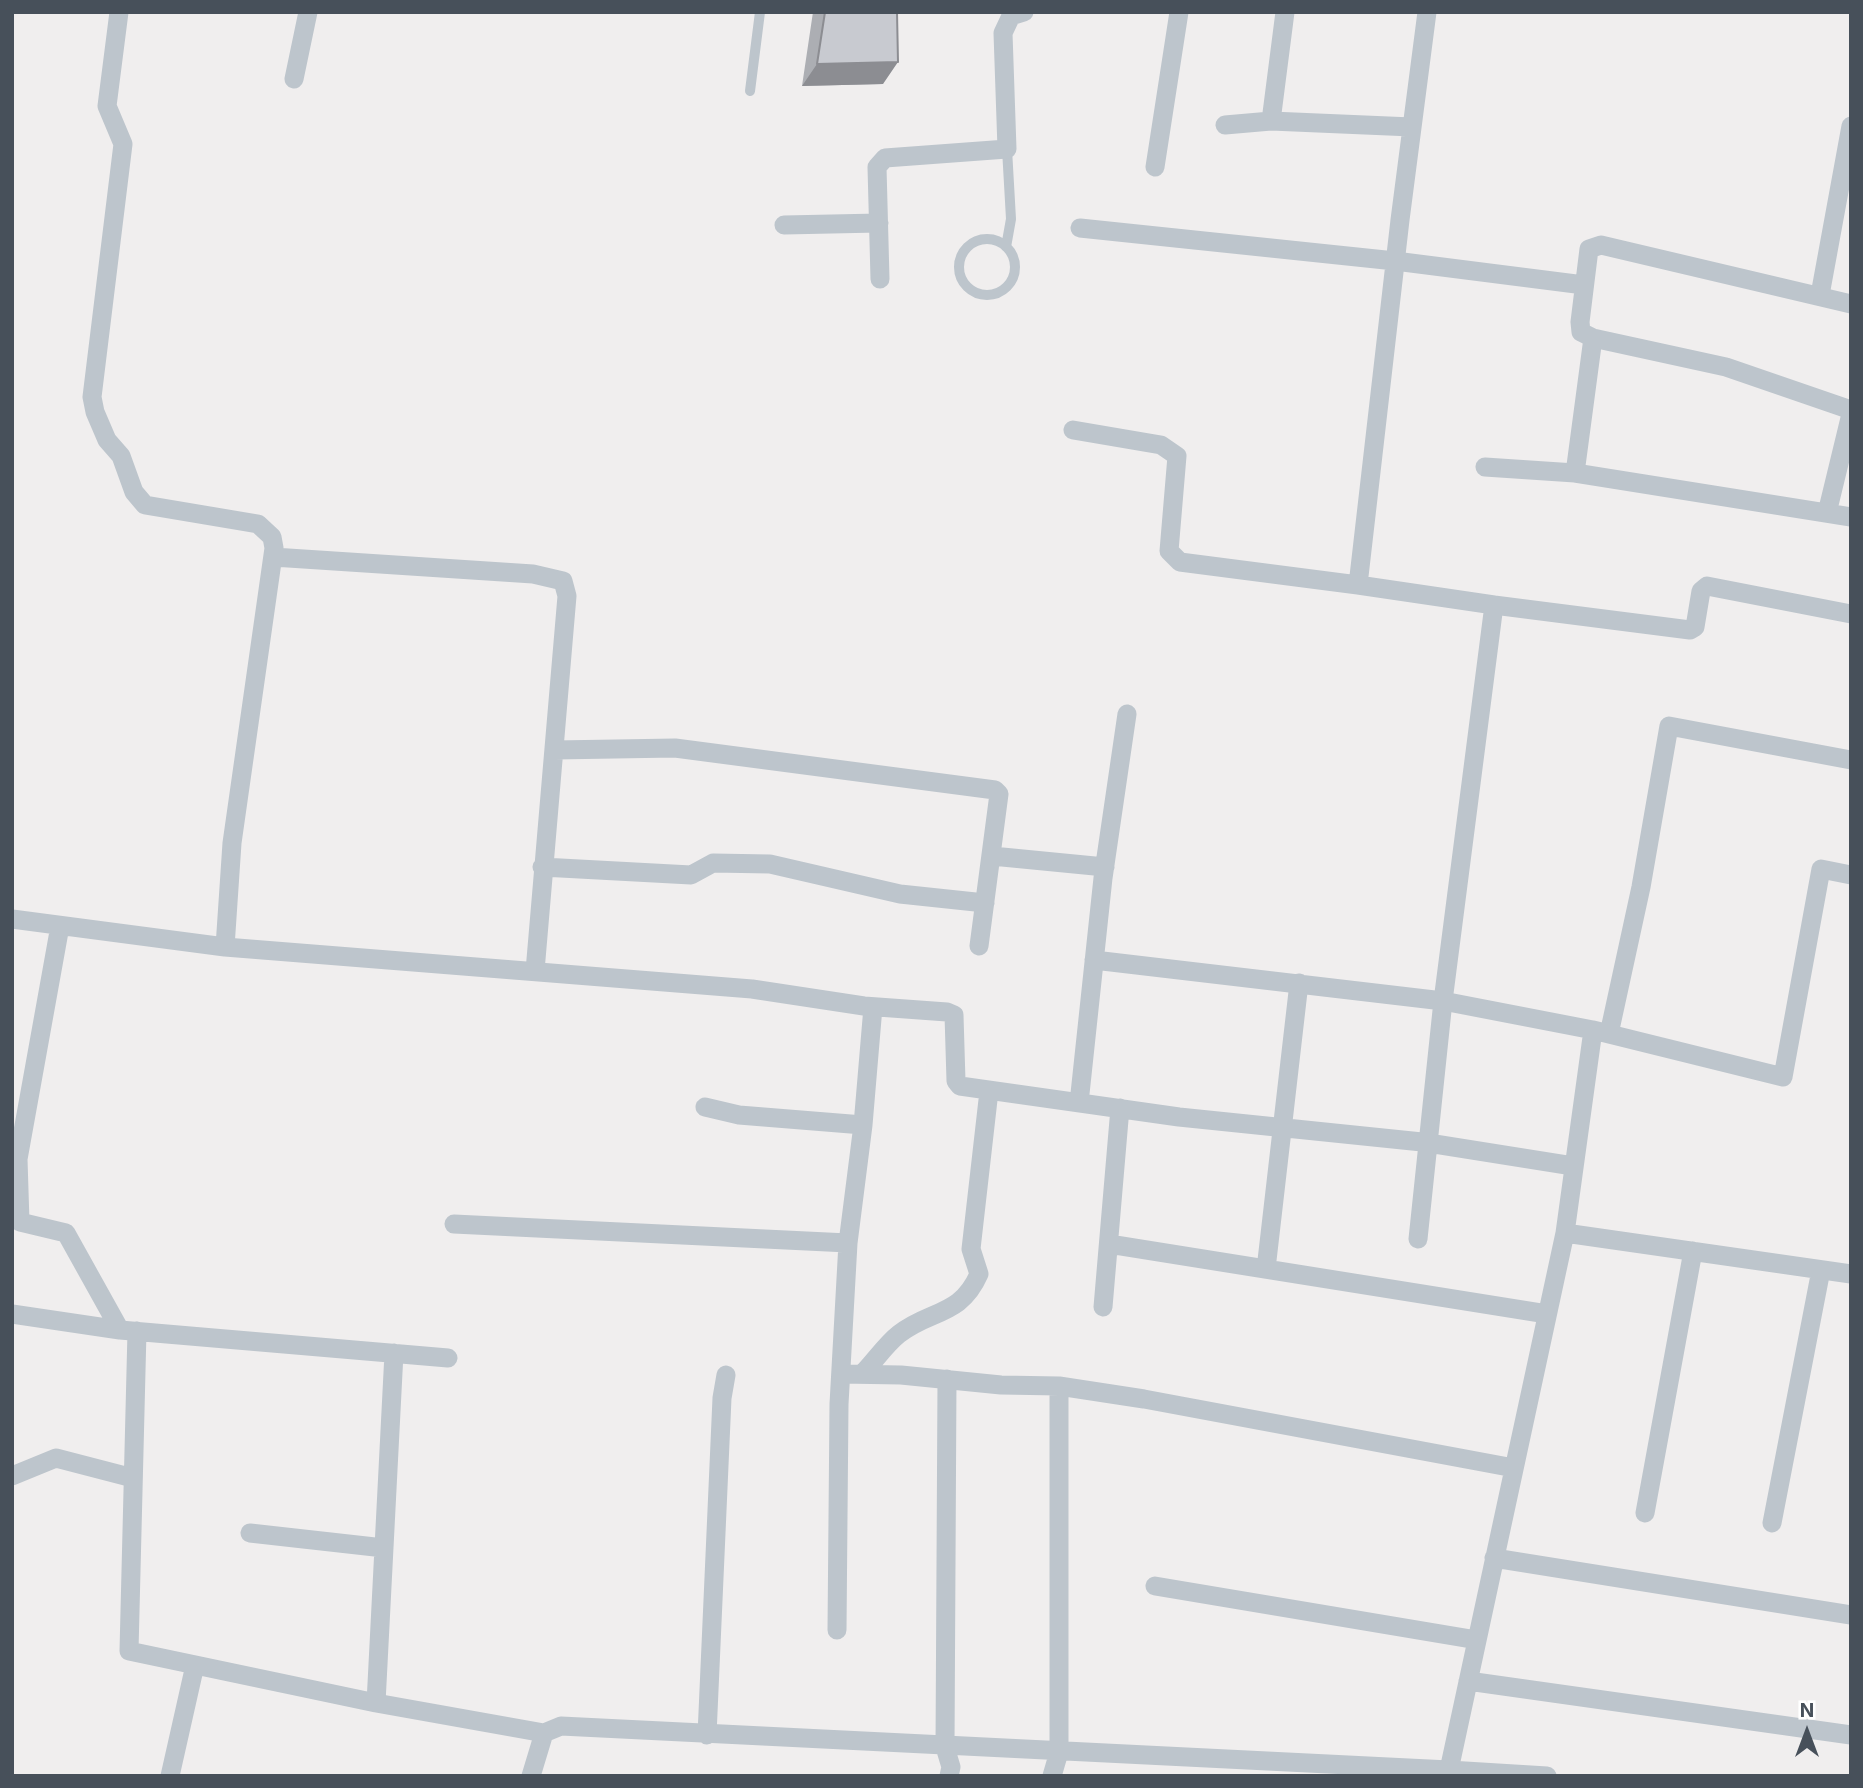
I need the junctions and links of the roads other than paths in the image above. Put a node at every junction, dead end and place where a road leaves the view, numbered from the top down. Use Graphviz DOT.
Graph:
graph roads {
  1 [pos="119,12"];
  2 [pos="307,12"];
  3 [pos="760,12"];
  4 [pos="1024,12"];
  5 [pos="1179,12"];
  6 [pos="1285,12"];
  7 [pos="1427,12"];
  8 [pos="294,79"];
  9 [pos="750,91"];
  10 [pos="1271,121"];
  11 [pos="1225,125"];
  12 [pos="1851,126"];
  13 [pos="1412,127"];
  14 [pos="1007,149"];
  15 [pos="1155,167"];
  16 [pos="878,223"];
  17 [pos="784,225"];
  18 [pos="1080,228"];
  19 [pos="1006,247"];
  20 [pos="1395,261"];
  21 [pos="880,279"];
  22 [pos="1584,285"];
  23 [pos="1820,295"];
  24 [pos="1851,304"];
  25 [pos="1593,338"];
  26 [pos="1851,412"];
  27 [pos="1073,430"];
  28 [pos="1485,467"];
  29 [pos="1575,473"];
  30 [pos="1827,513"];
  31 [pos="1851,517"];
  32 [pos="273,557"];
  33 [pos="1358,585"];
  34 [pos="1494,605"];
  35 [pos="1851,614"];
  36 [pos="1127,714"];
  37 [pos="555,750"];
  38 [pos="1851,760"];
  39 [pos="992,856"];
  40 [pos="542,867"];
  41 [pos="1105,867"];
  42 [pos="1851,875"];
  43 [pos="985,903"];
  44 [pos="12,919"];
  45 [pos="60,926"];
  46 [pos="978,946"];
  47 [pos="225,947"];
  48 [pos="1094,960"];
  49 [pos="535,971"];
  50 [pos="1299,984"];
  51 [pos="1443,1001"];
  52 [pos="873,1007"];
  53 [pos="1601,1032"];
  54 [pos="989,1091"];
  55 [pos="1079,1103"];
  56 [pos="705,1107"];
  57 [pos="1120,1108"];
  58 [pos="863,1125"];
  59 [pos="1282,1127"];
  60 [pos="1428,1143"];
  61 [pos="1573,1166"];
  62 [pos="454,1224"];
  63 [pos="1565,1233"];
  64 [pos="1418,1239"];
  65 [pos="848,1243"];
  66 [pos="1109,1244"];
  67 [pos="1693,1251"];
  68 [pos="1266,1269"];
  69 [pos="1821,1270"];
  70 [pos="1851,1274"];
  71 [pos="1103,1307"];
  72 [pos="12,1314"];
  73 [pos="1548,1314"];
  74 [pos="128,1330"];
  75 [pos="394,1353"];
  76 [pos="448,1358"];
  77 [pos="841,1374"];
  78 [pos="862,1374"];
  79 [pos="726,1375"];
  80 [pos="947,1379"];
  81 [pos="1059,1386"];
  82 [pos="1514,1468"];
  83 [pos="12,1476"];
  84 [pos="133,1478"];
  85 [pos="1645,1513"];
  86 [pos="1772,1523"];
  87 [pos="250,1533"];
  88 [pos="384,1548"];
  89 [pos="1494,1558"];
  90 [pos="1156,1586"];
  91 [pos="1851,1615"];
  92 [pos="837,1630"];
  93 [pos="1477,1640"];
  94 [pos="195,1665"];
  95 [pos="1468,1681"];
  96 [pos="376,1703"];
  97 [pos="544,1733"];
  98 [pos="707,1735"];
  99 [pos="1851,1735"];
  100 [pos="945,1746"];
  101 [pos="1059,1752"];
  102 [pos="1449,1770"];
  103 [pos="1526,1774"];
  104 [pos="170,1776"];
  105 [pos="531,1776"];
  106 [pos="949,1776"];
  107 [pos="1052,1776"];
  108 [pos="1547,1776"];
  1 -- 32 [label="street"];
  2 -- 8 [label="street"];
  3 -- 9 [label="lane"];
  4 -- 14 [label="street"];
  5 -- 15 [label="street"];
  6 -- 10 [label="street"];
  7 -- 13 [label="street"];
  10 -- 11 [label="street"];
  10 -- 13 [label="street"];
  12 -- 23 [label="street"];
  13 -- 20 [label="street"];
  14 -- 16 [label="street"];
  14 -- 19 [label="lane"];
  16 -- 17 [label="street"];
  16 -- 21 [label="street"];
  18 -- 20 [label="street"];
  19 -- 19 [label="lane"];
  20 -- 22 [label="street"];
  20 -- 33 [label="street"];
  22 -- 23 [label="street"];
  22 -- 25 [label="street"];
  23 -- 24 [label="street"];
  25 -- 26 [label="street"];
  25 -- 29 [label="street"];
  26 -- 30 [label="street"];
  27 -- 33 [label="street"];
  28 -- 29 [label="street"];
  29 -- 30 [label="street"];
  30 -- 31 [label="street"];
  32 -- 37 [label="street"];
  32 -- 47 [label="street"];
  33 -- 34 [label="street"];
  34 -- 35 [label="street"];
  34 -- 51 [label="street"];
  36 -- 41 [label="street"];
  37 -- 39 [label="street"];
  37 -- 40 [label="street"];
  38 -- 53 [label="street"];
  39 -- 41 [label="street"];
  39 -- 43 [label="street"];
  40 -- 43 [label="street"];
  40 -- 49 [label="street"];
  41 -- 48 [label="street"];
  42 -- 53 [label="street"];
  43 -- 46 [label="street"];
  44 -- 45 [label="street"];
  45 -- 47 [label="street"];
  45 -- 74 [label="street"];
  47 -- 49 [label="street"];
  48 -- 50 [label="street"];
  48 -- 55 [label="street"];
  49 -- 52 [label="street"];
  50 -- 51 [label="street"];
  50 -- 59 [label="street"];
  51 -- 53 [label="street"];
  51 -- 60 [label="street"];
  52 -- 54 [label="street"];
  52 -- 58 [label="street"];
  53 -- 61 [label="street"];
  54 -- 55 [label="street"];
  54 -- 78 [label="street"];
  55 -- 57 [label="street"];
  56 -- 58 [label="street"];
  57 -- 59 [label="street"];
  57 -- 66 [label="street"];
  58 -- 65 [label="street"];
  59 -- 60 [label="street"];
  59 -- 68 [label="street"];
  60 -- 61 [label="street"];
  60 -- 64 [label="street"];
  61 -- 63 [label="street"];
  62 -- 65 [label="street"];
  63 -- 67 [label="street"];
  63 -- 73 [label="street"];
  65 -- 77 [label="street"];
  66 -- 68 [label="street"];
  66 -- 71 [label="street"];
  67 -- 69 [label="street"];
  67 -- 85 [label="street"];
  68 -- 73 [label="street"];
  69 -- 70 [label="street"];
  69 -- 86 [label="street"];
  72 -- 74 [label="street"];
  73 -- 82 [label="street"];
  74 -- 75 [label="street"];
  74 -- 84 [label="street"];
  75 -- 76 [label="street"];
  75 -- 88 [label="street"];
  77 -- 78 [label="street"];
  77 -- 92 [label="street"];
  78 -- 80 [label="street"];
  79 -- 98 [label="street"];
  80 -- 81 [label="street"];
  80 -- 100 [label="street"];
  81 -- 82 [label="street"];
  81 -- 101 [label="street"];
  82 -- 89 [label="street"];
  83 -- 84 [label="street"];
  84 -- 94 [label="street"];
  87 -- 88 [label="street"];
  88 -- 96 [label="street"];
  89 -- 91 [label="street"];
  89 -- 93 [label="street"];
  90 -- 93 [label="street"];
  93 -- 95 [label="street"];
  94 -- 96 [label="street"];
  94 -- 104 [label="street"];
  95 -- 99 [label="street"];
  95 -- 102 [label="street"];
  96 -- 97 [label="street"];
  97 -- 98 [label="street"];
  97 -- 105 [label="street"];
  98 -- 100 [label="street"];
  100 -- 101 [label="street"];
  100 -- 106 [label="street"];
  101 -- 102 [label="street"];
  101 -- 107 [label="street"];
  102 -- 103 [label="street"];
  103 -- 108 [label="street"];
}
